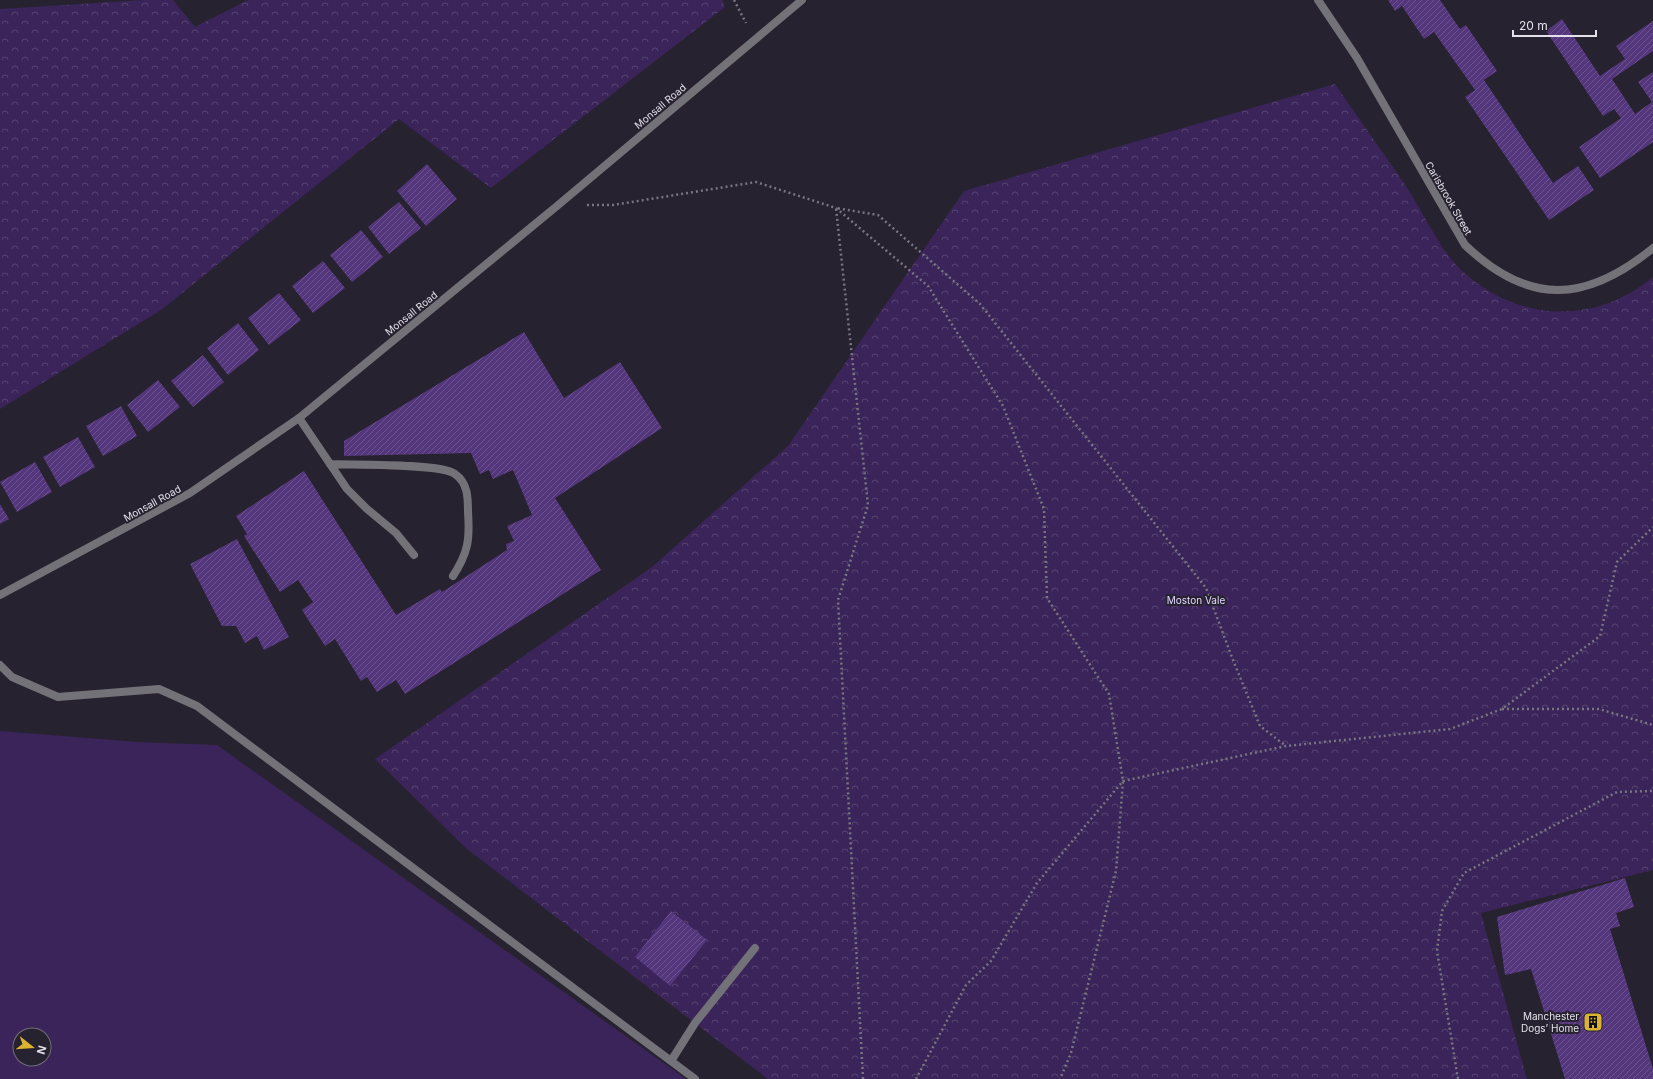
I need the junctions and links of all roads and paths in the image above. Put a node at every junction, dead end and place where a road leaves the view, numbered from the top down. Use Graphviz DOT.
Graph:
graph roads {
  1 [pos="734,0"];
  2 [pos="802,0"];
  3 [pos="1318,0"];
  4 [pos="755,40"];
  5 [pos="557,206"];
  6 [pos="836,208"];
  7 [pos="1653,248"];
  8 [pos="299,418"];
  9 [pos="330,464"];
  10 [pos="1653,526"];
  11 [pos="414,556"];
  12 [pos="453,576"];
  13 [pos="0,595"];
  14 [pos="0,665"];
  15 [pos="1502,709"];
  16 [pos="1653,725"];
  17 [pos="1286,746"];
  18 [pos="1123,781"];
  19 [pos="1653,791"];
  20 [pos="755,948"];
  21 [pos="671,1061"];
  22 [pos="695,1079"];
  23 [pos="864,1079"];
  24 [pos="916,1079"];
  25 [pos="1060,1079"];
  26 [pos="1458,1079"];
  1 -- 4 [label="path"];
  2 -- 4 [label="street, Monsall Road"];
  3 -- 7 [label="street, Carisbrook Street"];
  4 -- 5 [label="street, Monsall Road"];
  5 -- 6 [label="path"];
  5 -- 8 [label="street, Monsall Road"];
  6 -- 17 [label="path"];
  6 -- 18 [label="path"];
  6 -- 23 [label="path"];
  8 -- 9 [label="street"];
  8 -- 13 [label="street, Monsall Road"];
  9 -- 11 [label="street"];
  9 -- 12 [label="street"];
  10 -- 15 [label="path"];
  14 -- 21 [label="street"];
  15 -- 16 [label="path"];
  15 -- 17 [label="path"];
  17 -- 18 [label="path"];
  18 -- 24 [label="path"];
  18 -- 25 [label="path"];
  19 -- 26 [label="path"];
  20 -- 21 [label="street"];
  21 -- 22 [label="street"];
}
